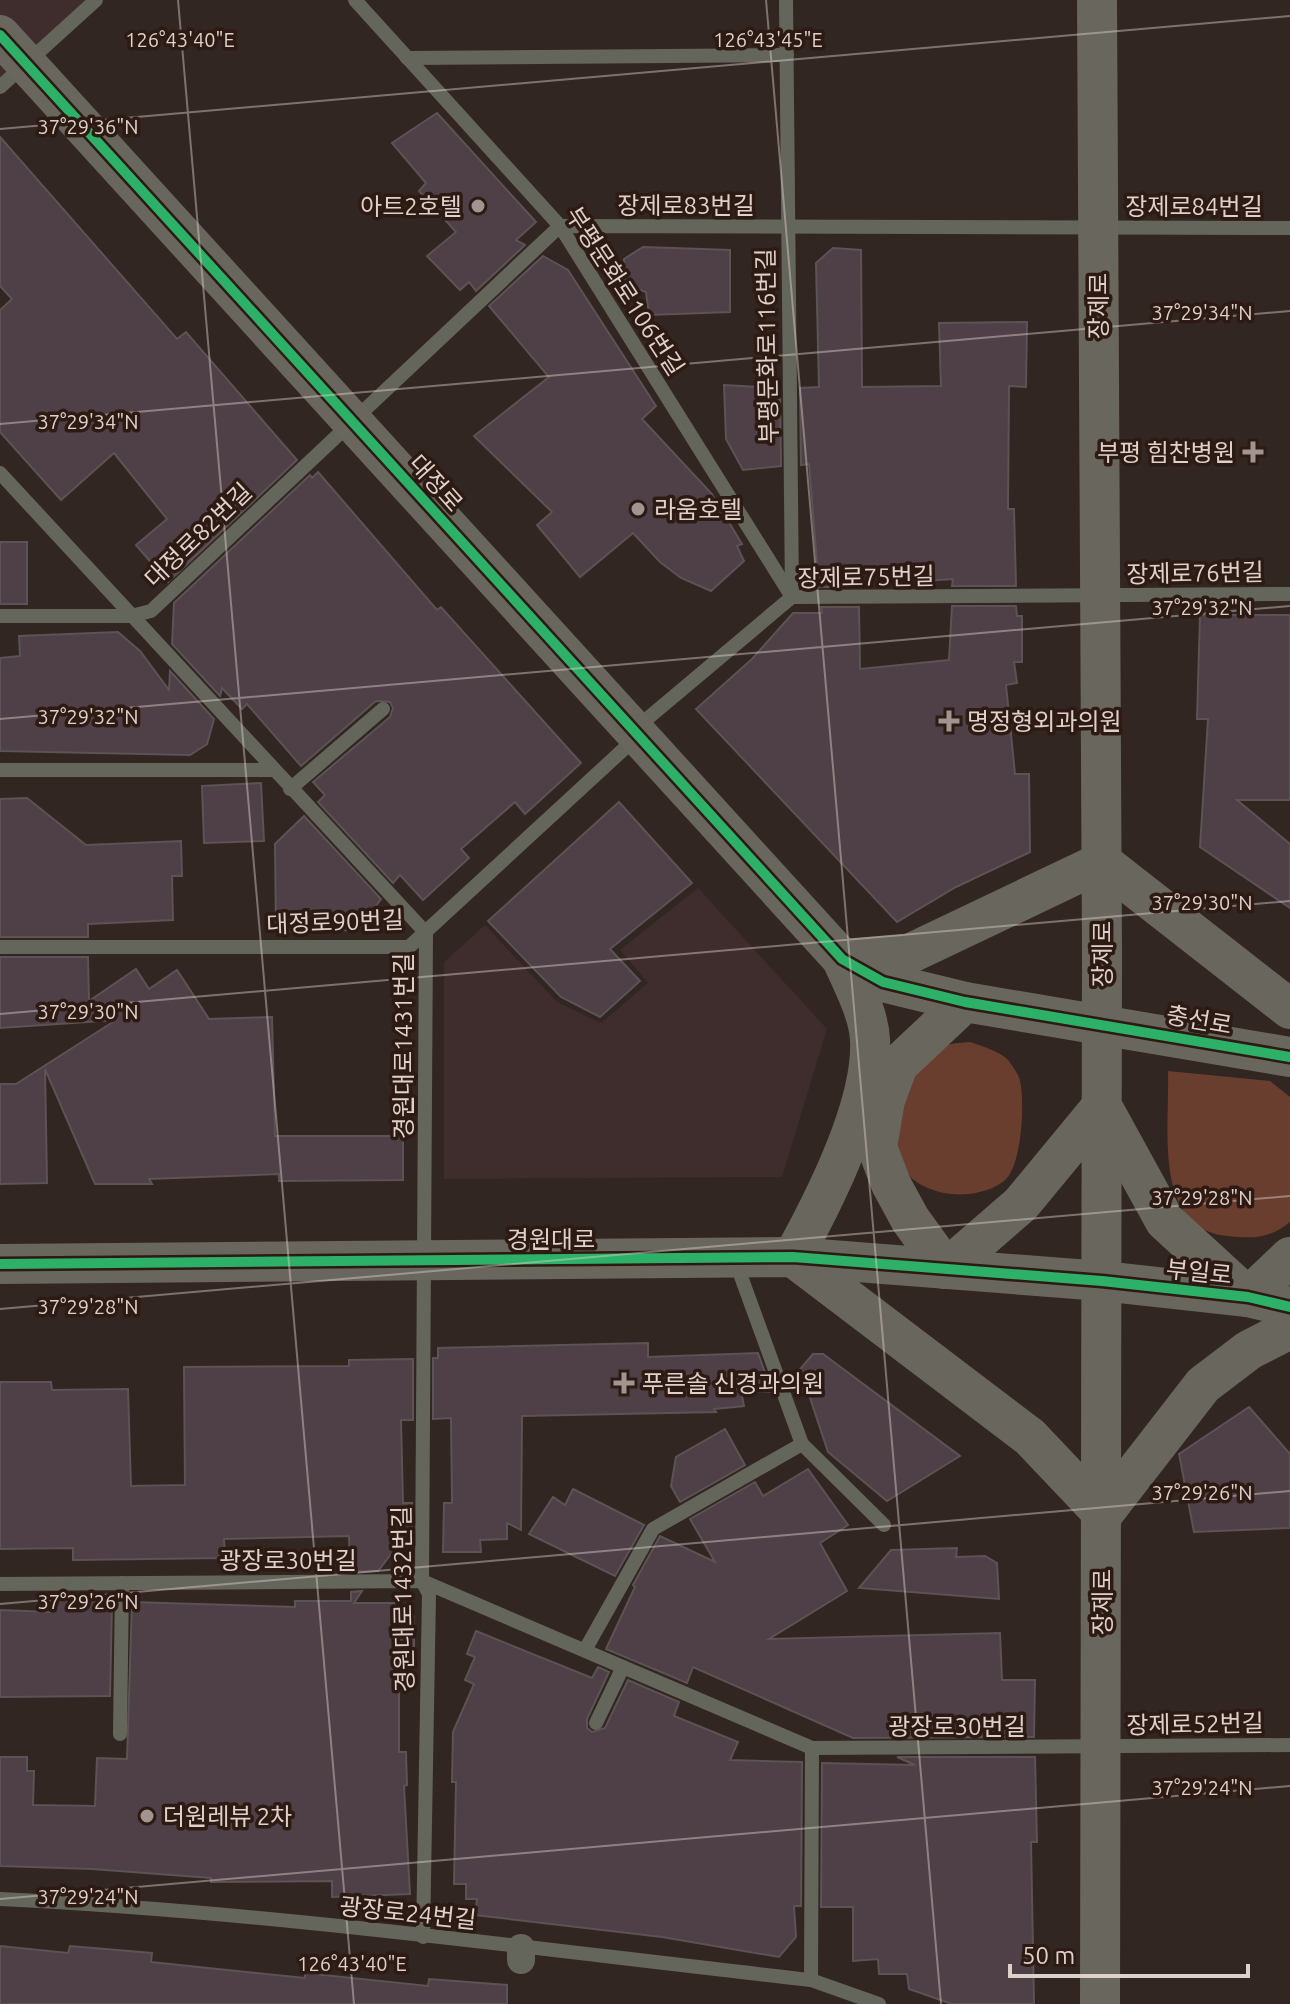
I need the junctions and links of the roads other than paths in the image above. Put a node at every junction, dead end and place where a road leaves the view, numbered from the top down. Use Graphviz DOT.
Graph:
graph roads {
  1 [pos="96,0"];
  2 [pos="355,0"];
  3 [pos="786,0"];
  4 [pos="1097,0"];
  5 [pos="787,55"];
  6 [pos="407,58"];
  7 [pos="9,61"];
  8 [pos="560,226"];
  9 [pos="788,228"];
  10 [pos="1290,228"];
  11 [pos="1097,229"];
  12 [pos="351,420"];
  13 [pos="0,473"];
  14 [pos="1290,594"];
  15 [pos="792,597"];
  16 [pos="1100,597"];
  17 [pos="0,616"];
  18 [pos="131,616"];
  19 [pos="383,709"];
  20 [pos="636,733"];
  21 [pos="0,770"];
  22 [pos="272,770"];
  23 [pos="290,789"];
  24 [pos="1102,862"];
  25 [pos="426,933"];
  26 [pos="0,947"];
  27 [pos="842,959"];
  28 [pos="965,1002"];
  29 [pos="1290,1009"];
  30 [pos="1102,1023"];
  31 [pos="1237,1046"];
  32 [pos="1290,1057"];
  33 [pos="1290,1081"];
  34 [pos="1102,1106"];
  35 [pos="793,1257"];
  36 [pos="1290,1257"];
  37 [pos="734,1258"];
  38 [pos="425,1260"];
  39 [pos="0,1264"];
  40 [pos="946,1269"];
  41 [pos="1102,1281"];
  42 [pos="1248,1297"];
  43 [pos="1290,1307"];
  44 [pos="1290,1329"];
  45 [pos="802,1444"];
  46 [pos="1103,1514"];
  47 [pos="884,1525"];
  48 [pos="422,1581"];
  49 [pos="122,1583"];
  50 [pos="0,1584"];
  51 [pos="585,1650"];
  52 [pos="623,1667"];
  53 [pos="596,1723"];
  54 [pos="120,1734"];
  55 [pos="1290,1745"];
  56 [pos="812,1748"];
  57 [pos="1102,1748"];
  58 [pos="0,1899"];
  59 [pos="423,1937"];
  60 [pos="811,1980"];
  61 [pos="879,2004"];
  62 [pos="1100,2004"];
  1 -- 7 [label="lane"];
  2 -- 6 [label="lane, 부평문화로106번길"];
  3 -- 5 [label="lane, 부평문화로116번길"];
  4 -- 11 [label="street, 장제로"];
  5 -- 6 [label="lane"];
  5 -- 9 [label="lane, 부평문화로116번길"];
  6 -- 8 [label="lane, 부평문화로106번길"];
  7 -- 12 [label="street, 대정로"];
  8 -- 9 [label="lane, 장제로83번길"];
  8 -- 12 [label="lane"];
  8 -- 15 [label="lane, 부평문화로106번길"];
  9 -- 11 [label="lane, 장제로83번길"];
  9 -- 15 [label="lane, 부평문화로116번길"];
  10 -- 11 [label="lane, 장제로84번길"];
  11 -- 16 [label="street, 장제로"];
  12 -- 18 [label="lane, 대정로82번길"];
  12 -- 20 [label="street, 대정로"];
  13 -- 18 [label="lane, 경원대로1431번길"];
  14 -- 16 [label="lane, 장제로76번길"];
  15 -- 16 [label="lane, 장제로75번길"];
  15 -- 20 [label="lane, 장제로75번길"];
  16 -- 24 [label="street, 장제로"];
  17 -- 18 [label="lane, 대정로82번길"];
  18 -- 22 [label="lane, 경원대로1431번길"];
  19 -- 23 [label="lane"];
  20 -- 25 [label="lane, 대정로90번길"];
  20 -- 27 [label="street, 대정로"];
  21 -- 22 [label="lane"];
  22 -- 23 [label="lane, 경원대로1431번길"];
  23 -- 25 [label="lane, 경원대로1431번길"];
  24 -- 27 [label="street"];
  24 -- 29 [label="street"];
  24 -- 30 [label="street, 장제로"];
  25 -- 26 [label="lane, 대정로90번길"];
  25 -- 38 [label="lane, 경원대로1431번길"];
  27 -- 28 [label="street, 충선로"];
  27 -- 35 [label="street"];
  28 -- 30 [label="street, 충선로"];
  28 -- 40 [label="street"];
  30 -- 31 [label="street, 충선로"];
  30 -- 34 [label="street, 장제로"];
  31 -- 32 [label="street, 충선로"];
  31 -- 33 [label="street"];
  34 -- 40 [label="street"];
  34 -- 41 [label="street, 장제로"];
  34 -- 42 [label="street"];
  35 -- 37 [label="street, 경원대로"];
  35 -- 40 [label="street, 경원대로"];
  35 -- 46 [label="street"];
  36 -- 42 [label="street"];
  37 -- 38 [label="street, 경원대로"];
  37 -- 45 [label="lane"];
  38 -- 39 [label="street, 경원대로"];
  38 -- 48 [label="lane, 경원대로1432번길"];
  40 -- 41 [label="street, 경원대로"];
  41 -- 42 [label="street, 부일로"];
  41 -- 46 [label="street, 장제로"];
  42 -- 43 [label="street, 부일로"];
  44 -- 46 [label="street"];
  45 -- 47 [label="lane"];
  45 -- 51 [label="lane"];
  46 -- 57 [label="street, 장제로"];
  48 -- 49 [label="lane, 광장로30번길"];
  48 -- 51 [label="lane, 광장로30번길"];
  48 -- 59 [label="lane, 경원대로1432번길"];
  49 -- 50 [label="lane, 광장로30번길"];
  49 -- 54 [label="lane"];
  51 -- 52 [label="lane, 광장로30번길"];
  52 -- 53 [label="lane"];
  52 -- 56 [label="lane, 광장로30번길"];
  55 -- 57 [label="lane, 장제로52번길"];
  56 -- 57 [label="lane, 광장로30번길"];
  56 -- 60 [label="lane"];
  57 -- 62 [label="street, 장제로"];
  58 -- 59 [label="lane, 광장로24번길"];
  59 -- 60 [label="lane, 광장로24번길"];
  60 -- 61 [label="lane, 광장로24번길"];
}
